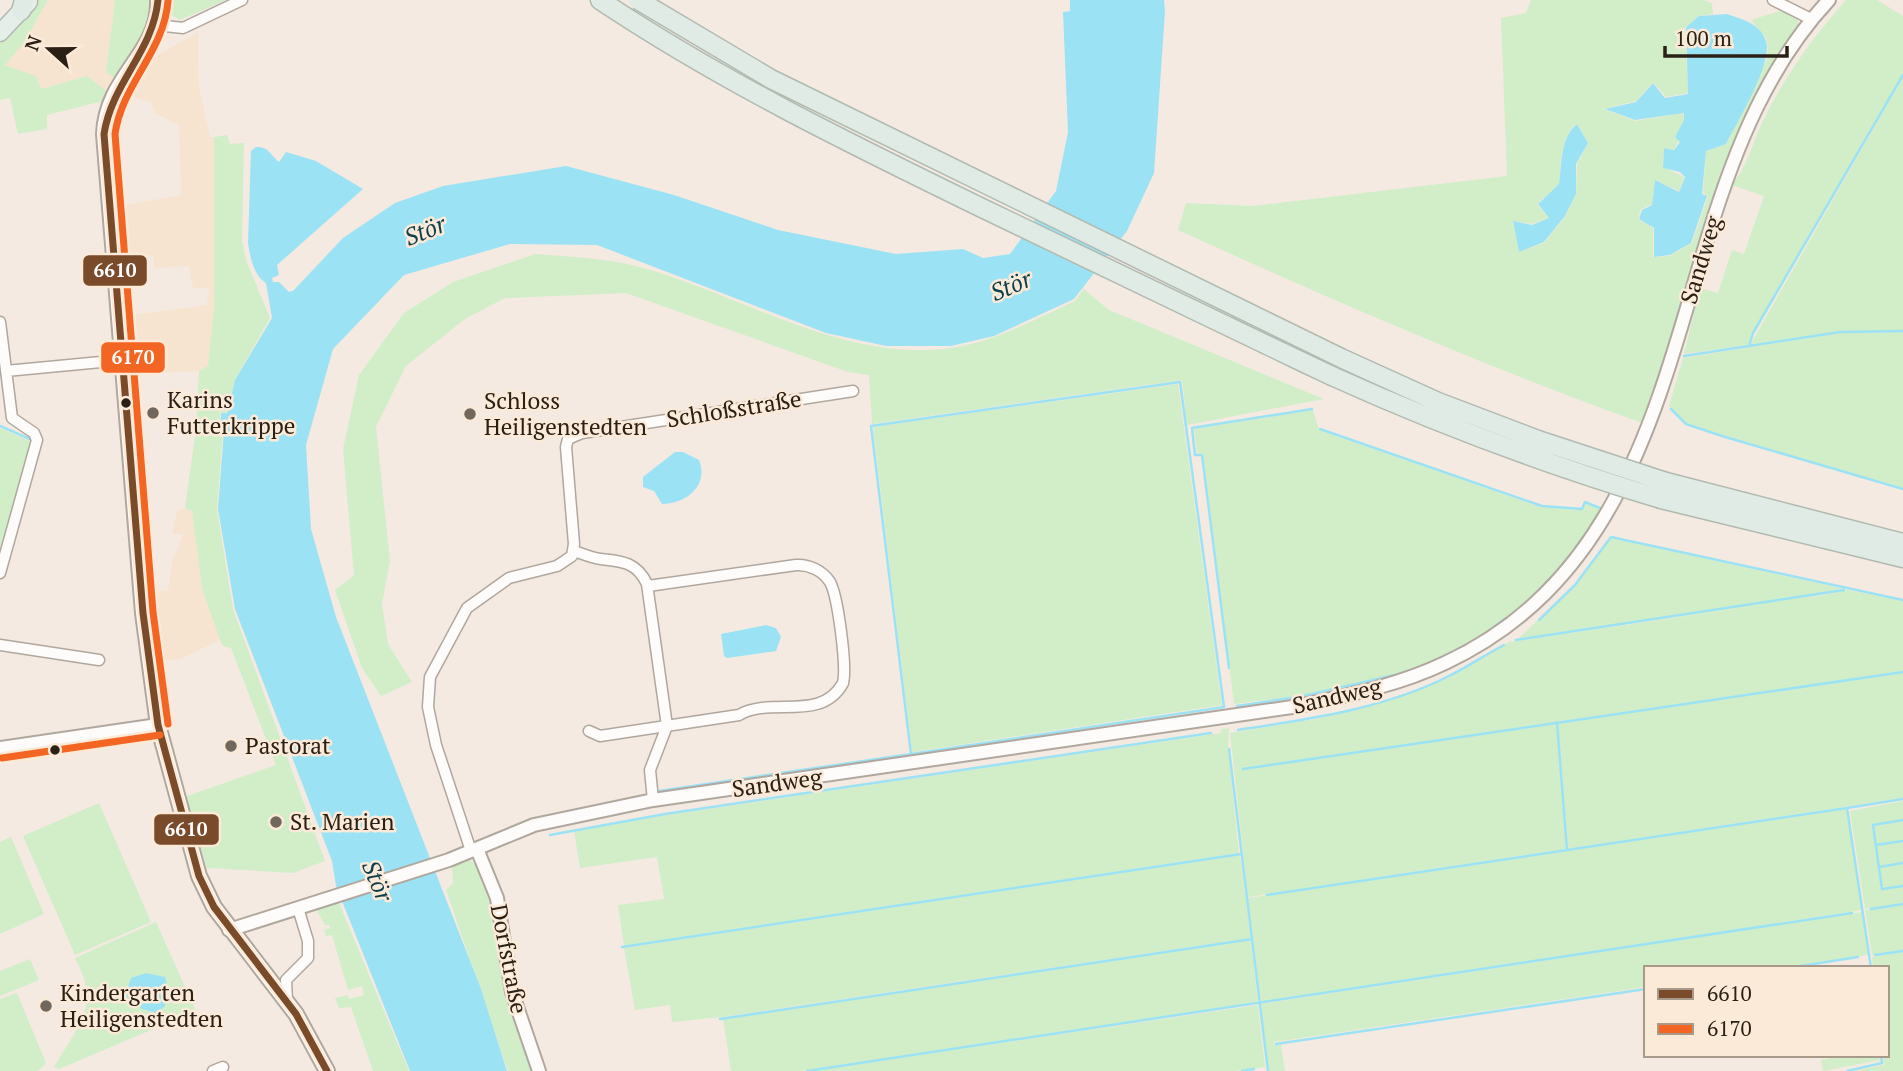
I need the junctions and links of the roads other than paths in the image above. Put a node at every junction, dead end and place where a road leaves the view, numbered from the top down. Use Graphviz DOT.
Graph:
graph roads {
  1 [pos="158,0"];
  2 [pos="242,0"];
  3 [pos="600,0"];
  4 [pos="638,0"];
  5 [pos="1773,0"];
  6 [pos="1829,0"];
  7 [pos="25,4"];
  8 [pos="1811,19"];
  9 [pos="156,25"];
  10 [pos="0,33"];
  11 [pos="0,322"];
  12 [pos="122,360"];
  13 [pos="6,371"];
  14 [pos="853,391"];
  15 [pos="1664,490"];
  16 [pos="1903,543"];
  17 [pos="574,551"];
  18 [pos="1903,558"];
  19 [pos="0,573"];
  20 [pos="648,586"];
  21 [pos="0,645"];
  22 [pos="99,660"];
  23 [pos="158,726"];
  24 [pos="667,726"];
  25 [pos="589,731"];
  26 [pos="0,748"];
  27 [pos="653,800"];
  28 [pos="474,850"];
  29 [pos="298,908"];
  30 [pos="229,930"];
  31 [pos="287,1001"];
  32 [pos="327,1071"];
  33 [pos="539,1071"];
  1 -- 9 [label="main road"];
  2 -- 9 [label="street"];
  3 -- 15 [label="highway, bridge"];
  4 -- 15 [label="highway, bridge"];
  5 -- 8 [label="street"];
  6 -- 8 [label="street, Sandweg"];
  7 -- 10 [label="highway"];
  8 -- 27 [label="street, Sandweg"];
  9 -- 12 [label="main road"];
  11 -- 13 [label="street"];
  12 -- 13 [label="street"];
  12 -- 23 [label="main road"];
  13 -- 19 [label="street"];
  14 -- 17 [label="street, Schloßstraße"];
  15 -- 16 [label="highway"];
  15 -- 18 [label="highway"];
  17 -- 20 [label="street"];
  17 -- 28 [label="street"];
  20 -- 24 [label="street"];
  20 -- 24 [label="street"];
  21 -- 22 [label="street"];
  23 -- 26 [label="street"];
  23 -- 30 [label="main road"];
  24 -- 25 [label="street"];
  24 -- 27 [label="street"];
  27 -- 28 [label="street, Sandweg"];
  28 -- 29 [label="street, Sandweg"];
  28 -- 33 [label="street, Dorfstraße"];
  29 -- 30 [label="street, Sandweg"];
  29 -- 31 [label="street"];
  30 -- 31 [label="main road"];
  31 -- 32 [label="main road"];
}
